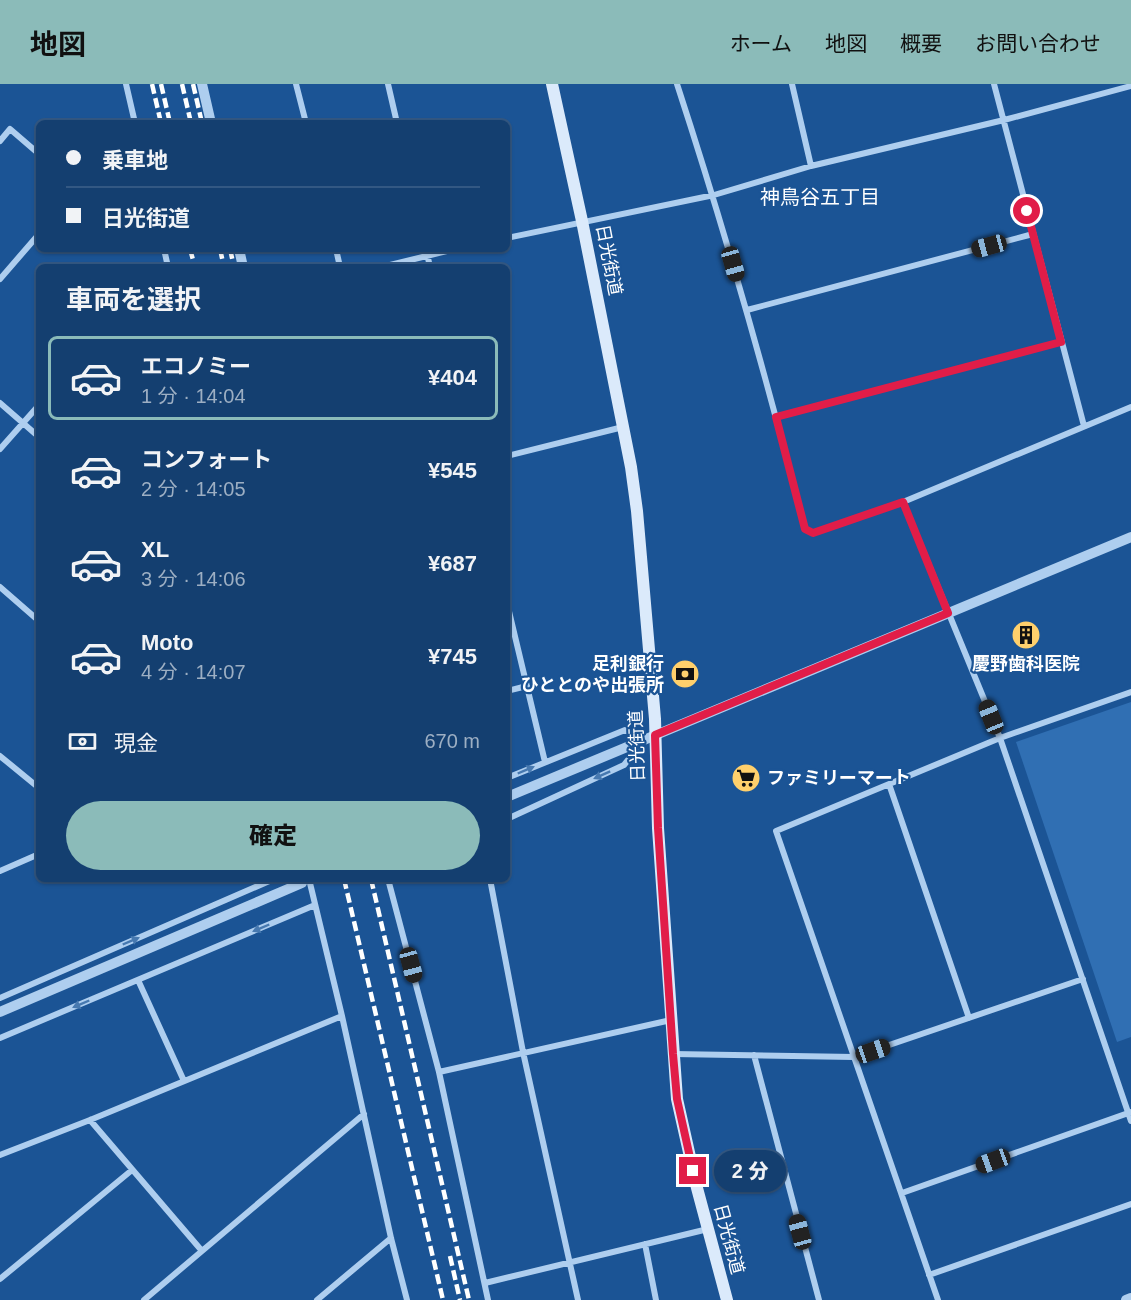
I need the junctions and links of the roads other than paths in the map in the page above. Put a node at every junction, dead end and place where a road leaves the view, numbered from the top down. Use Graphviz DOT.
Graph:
graph roads {
  1 [pos="126,84"];
  2 [pos="202,84"];
  3 [pos="296,84"];
  4 [pos="388,84"];
  5 [pos="552,84"];
  6 [pos="677,84"];
  7 [pos="792,84"];
  8 [pos="994,84"];
  9 [pos="1131,86"];
  10 [pos="134,120"];
  11 [pos="210,120"];
  12 [pos="305,120"];
  13 [pos="396,120"];
  14 [pos="1004,120"];
  15 [pos="0,141"];
  16 [pos="36,151"];
  17 [pos="812,166"];
  18 [pos="714,195"];
  19 [pos="582,221"];
  20 [pos="1033,234"];
  21 [pos="36,237"];
  22 [pos="510,237"];
  23 [pos="427,252"];
  24 [pos="391,264"];
  25 [pos="0,279"];
  26 [pos="747,310"];
  27 [pos="1061,342"];
  28 [pos="0,403"];
  29 [pos="1131,406"];
  30 [pos="36,408"];
  31 [pos="776,417"];
  32 [pos="22,423"];
  33 [pos="623,426"];
  34 [pos="1084,426"];
  35 [pos="36,435"];
  36 [pos="0,449"];
  37 [pos="510,455"];
  38 [pos="903,502"];
  39 [pos="1131,537"];
  40 [pos="0,587"];
  41 [pos="948,613"];
  42 [pos="510,615"];
  43 [pos="36,618"];
  44 [pos="527,686"];
  45 [pos="510,690"];
  46 [pos="1131,692"];
  47 [pos="650,737"];
  48 [pos="1000,738"];
  49 [pos="0,756"];
  50 [pos="545,762"];
  51 [pos="510,777"];
  52 [pos="889,783"];
  53 [pos="36,786"];
  54 [pos="510,796"];
  55 [pos="510,818"];
  56 [pos="36,855"];
  57 [pos="0,871"];
  58 [pos="267,882"];
  59 [pos="303,882"];
  60 [pos="305,882"];
  61 [pos="389,882"];
  62 [pos="491,882"];
  63 [pos="315,905"];
  64 [pos="1083,979"];
  65 [pos="138,980"];
  66 [pos="0,998"];
  67 [pos="0,1012"];
  68 [pos="342,1016"];
  69 [pos="969,1018"];
  70 [pos="671,1020"];
  71 [pos="0,1038"];
  72 [pos="524,1052"];
  73 [pos="673,1054"];
  74 [pos="754,1055"];
  75 [pos="854,1057"];
  76 [pos="439,1072"];
  77 [pos="184,1081"];
  78 [pos="1130,1112"];
  79 [pos="364,1114"];
  80 [pos="90,1120"];
  81 [pos="1131,1121"];
  82 [pos="0,1155"];
  83 [pos="132,1170"];
  84 [pos="902,1193"];
  85 [pos="1131,1204"];
  86 [pos="708,1229"];
  87 [pos="391,1238"];
  88 [pos="645,1244"];
  89 [pos="202,1251"];
  90 [pos="569,1262"];
  91 [pos="929,1275"];
  92 [pos="0,1279"];
  93 [pos="485,1283"];
  94 [pos="1131,1298"];
  95 [pos="144,1300"];
  96 [pos="317,1300"];
  97 [pos="407,1300"];
  98 [pos="489,1300"];
  99 [pos="578,1300"];
  100 [pos="656,1300"];
  101 [pos="727,1300"];
  102 [pos="819,1300"];
  103 [pos="938,1300"];
  104 [pos="1126,1300"];
  1 -- 10 [label="street"];
  2 -- 11 [label="street"];
  3 -- 12 [label="street"];
  4 -- 13 [label="street"];
  5 -- 19 [label="main road, 日光街道"];
  6 -- 18 [label="street"];
  7 -- 17 [label="street"];
  8 -- 14 [label="street"];
  9 -- 14 [label="street"];
  14 -- 17 [label="street"];
  14 -- 20 [label="street"];
  15 -- 16 [label="street"];
  17 -- 18 [label="street"];
  18 -- 19 [label="street"];
  18 -- 26 [label="street"];
  19 -- 22 [label="street"];
  19 -- 33 [label="main road, 日光街道"];
  20 -- 26 [label="street"];
  20 -- 27 [label="street"];
  21 -- 25 [label="street"];
  23 -- 24 [label="street"];
  26 -- 31 [label="street"];
  27 -- 31 [label="street"];
  27 -- 34 [label="street"];
  28 -- 32 [label="street"];
  29 -- 34 [label="street"];
  30 -- 32 [label="street"];
  31 -- 38 [label="street"];
  32 -- 35 [label="street"];
  32 -- 36 [label="street"];
  33 -- 37 [label="street"];
  33 -- 47 [label="main road, 日光街道"];
  34 -- 38 [label="street"];
  38 -- 41 [label="street"];
  39 -- 41 [label="street"];
  40 -- 43 [label="street"];
  41 -- 47 [label="street"];
  41 -- 48 [label="street"];
  42 -- 44 [label="street"];
  44 -- 45 [label="street"];
  44 -- 50 [label="street"];
  46 -- 48 [label="street"];
  47 -- 50 [label="street"];
  47 -- 54 [label="street"];
  47 -- 55 [label="street, one-way"];
  47 -- 70 [label="main road, 日光街道"];
  48 -- 52 [label="street"];
  48 -- 64 [label="street"];
  49 -- 53 [label="street"];
  51 -- 50 [label="street, one-way"];
  52 -- 69 [label="street"];
  52 -- 75 [label="street"];
  56 -- 57 [label="street"];
  66 -- 58 [label="street, one-way"];
  59 -- 67 [label="street"];
  60 -- 63 [label="street"];
  61 -- 76 [label="street"];
  62 -- 72 [label="street"];
  63 -- 65 [label="street, one-way"];
  63 -- 68 [label="street"];
  64 -- 69 [label="street"];
  64 -- 78 [label="street"];
  65 -- 71 [label="street, one-way"];
  65 -- 77 [label="street"];
  68 -- 77 [label="street"];
  68 -- 79 [label="street"];
  69 -- 75 [label="street"];
  70 -- 72 [label="street"];
  70 -- 73 [label="main road, 日光街道"];
  72 -- 76 [label="street"];
  72 -- 90 [label="street"];
  73 -- 74 [label="street"];
  73 -- 86 [label="main road, 日光街道"];
  74 -- 75 [label="street"];
  74 -- 102 [label="street"];
  75 -- 84 [label="street"];
  76 -- 93 [label="street"];
  77 -- 80 [label="street"];
  78 -- 81 [label="street"];
  78 -- 84 [label="street"];
  79 -- 87 [label="street"];
  79 -- 89 [label="street"];
  80 -- 82 [label="street"];
  80 -- 83 [label="street"];
  83 -- 89 [label="street"];
  83 -- 92 [label="street"];
  84 -- 91 [label="street"];
  85 -- 91 [label="street"];
  86 -- 88 [label="street"];
  86 -- 101 [label="main road, 日光街道"];
  87 -- 96 [label="street"];
  87 -- 97 [label="street"];
  88 -- 90 [label="street"];
  88 -- 100 [label="street"];
  89 -- 95 [label="street"];
  90 -- 93 [label="street"];
  90 -- 99 [label="street"];
  91 -- 103 [label="street"];
  93 -- 98 [label="street"];
  94 -- 104 [label="street"];
}
